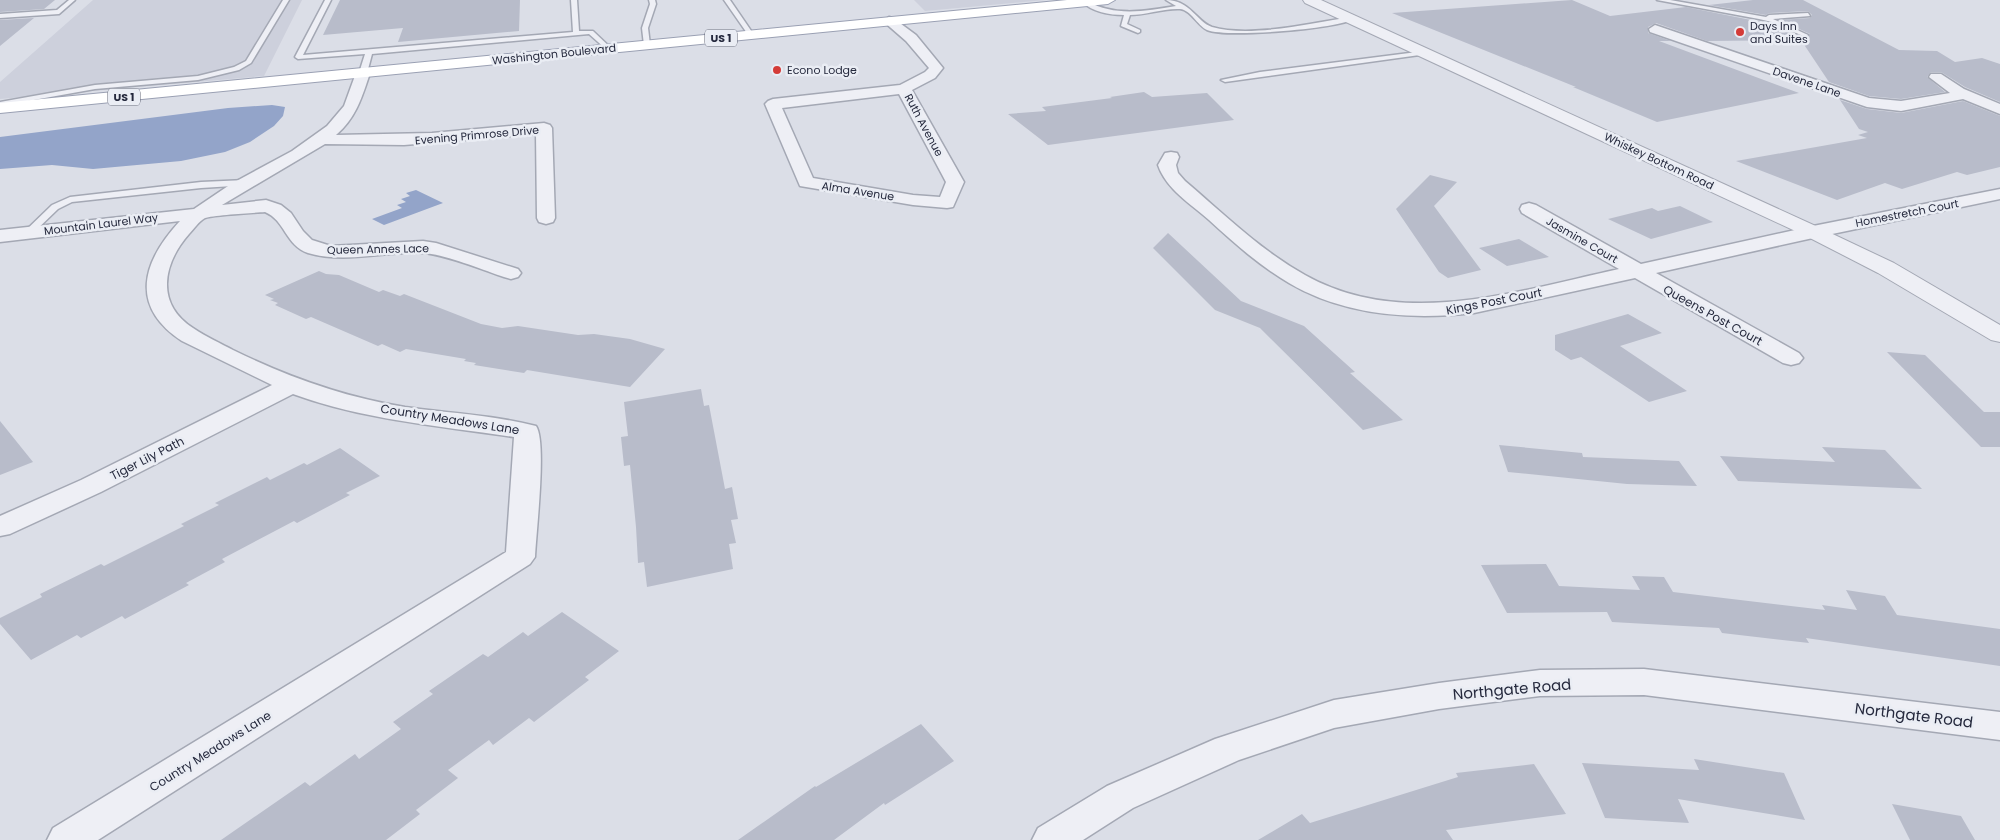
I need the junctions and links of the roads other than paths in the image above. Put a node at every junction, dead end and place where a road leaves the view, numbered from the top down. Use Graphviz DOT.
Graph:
graph roads {
  1 [pos="72,0"];
  2 [pos="286,0"];
  3 [pos="328,0"];
  4 [pos="574,0"];
  5 [pos="652,0"];
  6 [pos="727,0"];
  7 [pos="1108,0"];
  8 [pos="1169,0"];
  9 [pos="1310,0"];
  10 [pos="1660,0"];
  11 [pos="1085,2"];
  12 [pos="1182,7"];
  13 [pos="1128,13"];
  14 [pos="1808,15"];
  15 [pos="0,16"];
  16 [pos="1758,17"];
  17 [pos="1351,19"];
  18 [pos="889,21"];
  19 [pos="1655,29"];
  20 [pos="1138,31"];
  21 [pos="576,33"];
  22 [pos="751,34"];
  23 [pos="1805,35"];
  24 [pos="647,45"];
  25 [pos="609,49"];
  26 [pos="1425,53"];
  27 [pos="366,62"];
  28 [pos="1936,77"];
  29 [pos="1225,80"];
  30 [pos="904,89"];
  31 [pos="1964,95"];
  32 [pos="0,104"];
  33 [pos="0,108"];
  34 [pos="2000,109"];
  35 [pos="320,139"];
  36 [pos="1171,157"];
  37 [pos="246,183"];
  38 [pos="2000,194"];
  39 [pos="947,203"];
  40 [pos="1529,209"];
  41 [pos="201,212"];
  42 [pos="546,218"];
  43 [pos="1813,232"];
  44 [pos="28,233"];
  45 [pos="0,236"];
  46 [pos="1636,271"];
  47 [pos="511,273"];
  48 [pos="2000,335"];
  49 [pos="1791,358"];
  50 [pos="292,385"];
  51 [pos="0,527"];
  52 [pos="1998,728"];
  53 [pos="66,840"];
  54 [pos="1051,840"];
  1 -- 15 [label="lane"];
  2 -- 32 [label="lane"];
  3 -- 27 [label="lane"];
  4 -- 21 [label="lane"];
  5 -- 24 [label="lane"];
  6 -- 22 [label="lane"];
  7 -- 11 [label="main road, Washington Boulevard / US 1"];
  8 -- 12 [label="lane"];
  9 -- 17 [label="street, Whiskey Bottom Road"];
  10 -- 16 [label="lane"];
  11 -- 13 [label="lane"];
  11 -- 18 [label="main road, Washington Boulevard / US 1"];
  12 -- 13 [label="lane"];
  12 -- 17 [label="lane"];
  13 -- 20 [label="lane"];
  14 -- 16 [label="lane"];
  16 -- 23 [label="lane"];
  17 -- 26 [label="street, Whiskey Bottom Road"];
  18 -- 22 [label="main road, Washington Boulevard / US 1"];
  18 -- 30 [label="street, Ruth Avenue"];
  19 -- 31 [label="street, Davene Lane"];
  21 -- 25 [label="lane"];
  21 -- 27 [label="lane"];
  22 -- 24 [label="main road, Washington Boulevard / US 1"];
  24 -- 25 [label="main road, Washington Boulevard / US 1"];
  25 -- 27 [label="main road, Washington Boulevard / US 1"];
  26 -- 29 [label="lane"];
  26 -- 43 [label="street, Whiskey Bottom Road"];
  27 -- 33 [label="main road, Washington Boulevard / US 1"];
  27 -- 35 [label="street, Country Meadows Lane"];
  28 -- 31 [label="street"];
  30 -- 39 [label="street, Ruth Avenue"];
  30 -- 39 [label="street, Alma Avenue"];
  31 -- 34 [label="street"];
  35 -- 37 [label="street, Country Meadows Lane"];
  35 -- 42 [label="street, Evening Primrose Drive"];
  36 -- 46 [label="street, Kings Post Court"];
  37 -- 41 [label="street, Country Meadows Lane"];
  37 -- 44 [label="lane"];
  38 -- 43 [label="street, Homestretch Court"];
  40 -- 46 [label="street, Jasmine Court"];
  41 -- 44 [label="street, Mountain Laurel Way"];
  41 -- 47 [label="street, Queen Annes Lace"];
  41 -- 50 [label="street, Country Meadows Lane"];
  43 -- 46 [label="street, Kings Post Court"];
  43 -- 48 [label="street, Whiskey Bottom Road"];
  44 -- 45 [label="street, Mountain Laurel Way"];
  46 -- 49 [label="street, Queens Post Court"];
  50 -- 51 [label="street, Tiger Lily Path"];
  50 -- 53 [label="street, Country Meadows Lane"];
  52 -- 54 [label="street, Northgate Road"];
}
